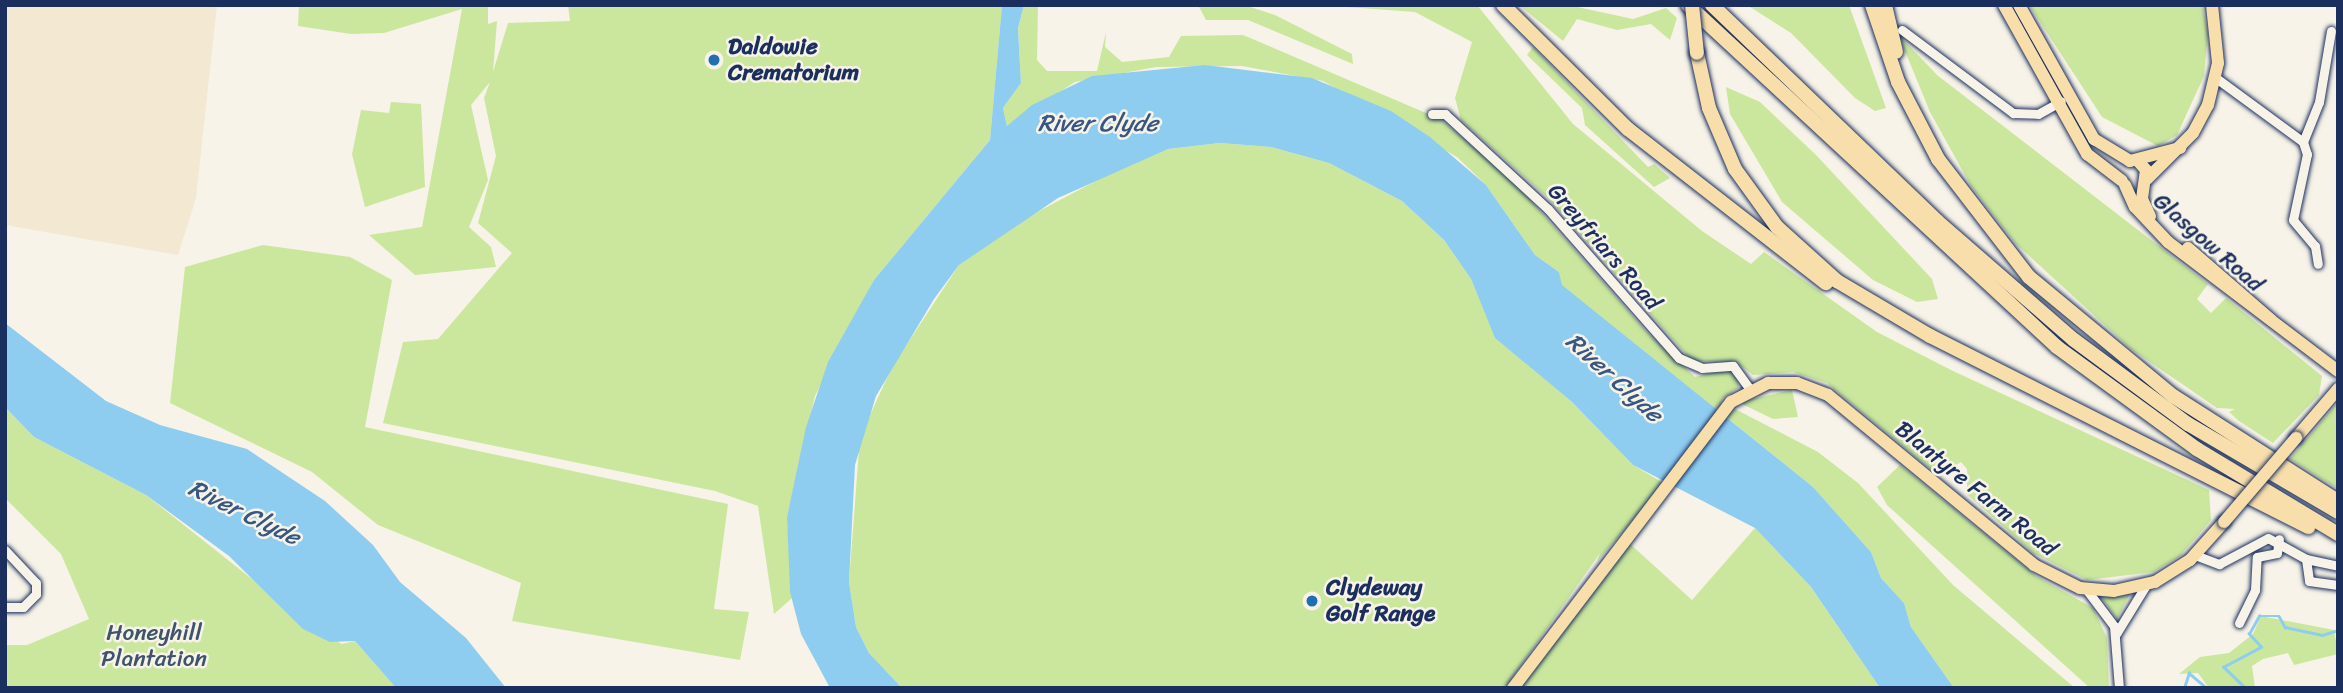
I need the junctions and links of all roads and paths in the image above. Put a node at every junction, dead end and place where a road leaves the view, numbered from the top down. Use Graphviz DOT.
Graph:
graph roads {
  1 [pos="1503,5"];
  2 [pos="1690,5"];
  3 [pos="1712,5"];
  4 [pos="1870,5"];
  5 [pos="1885,5"];
  6 [pos="2004,5"];
  7 [pos="2019,5"];
  8 [pos="2212,5"];
  9 [pos="1902,30"];
  10 [pos="2331,31"];
  11 [pos="2216,78"];
  12 [pos="2068,97"];
  13 [pos="2056,104"];
  14 [pos="1432,114"];
  15 [pos="2303,142"];
  16 [pos="2180,148"];
  17 [pos="2134,161"];
  18 [pos="2146,182"];
  19 [pos="2124,183"];
  20 [pos="1972,206"];
  21 [pos="2318,264"];
  22 [pos="2273,324"];
  23 [pos="1930,336"];
  24 [pos="2315,353"];
  25 [pos="2338,371"];
  26 [pos="1750,389"];
  27 [pos="2335,394"];
  28 [pos="2156,399"];
  29 [pos="2338,501"];
  30 [pos="2338,512"];
  31 [pos="2338,534"];
  32 [pos="2279,539"];
  33 [pos="2338,541"];
  34 [pos="5,551"];
  35 [pos="2194,555"];
  36 [pos="2306,559"];
  37 [pos="2338,566"];
  38 [pos="2146,585"];
  39 [pos="2338,585"];
  40 [pos="2086,589"];
  41 [pos="5,607"];
  42 [pos="2239,623"];
  43 [pos="2116,634"];
  44 [pos="1513,688"];
  45 [pos="2119,688"];
  1 -- 23 [label="highway"];
  2 -- 23 [label="highway, bridge"];
  2 -- 31 [label="highway"];
  3 -- 28 [label="highway"];
  4 -- 20 [label="highway"];
  4 -- 28 [label="highway"];
  5 -- 20 [label="highway"];
  6 -- 13 [label="main road, Glasgow Road"];
  7 -- 12 [label="main road"];
  8 -- 11 [label="main road"];
  9 -- 13 [label="street"];
  10 -- 15 [label="street"];
  11 -- 15 [label="street"];
  11 -- 16 [label="main road"];
  12 -- 13 [label="street"];
  12 -- 17 [label="main road"];
  13 -- 19 [label="main road, Glasgow Road"];
  14 -- 26 [label="street, Greyfriars Road"];
  15 -- 21 [label="street"];
  16 -- 17 [label="main road"];
  16 -- 18 [label="main road"];
  17 -- 18 [label="main road, Glasgow Road"];
  17 -- 19 [label="main road"];
  18 -- 19 [label="main road"];
  18 -- 22 [label="main road, Glasgow Road"];
  19 -- 22 [label="main road, Glasgow Road"];
  20 -- 29 [label="highway"];
  22 -- 24 [label="main road, Glasgow Road"];
  23 -- 33 [label="highway"];
  24 -- 25 [label="main road, Glasgow Road"];
  24 -- 27 [label="main road"];
  26 -- 40 [label="main road, Blantyre Farm Road"];
  26 -- 44 [label="main road, Blantyre Farm Road"];
  27 -- 35 [label="main road, Blantyre Farm Road, bridge"];
  28 -- 30 [label="highway"];
  32 -- 35 [label="street"];
  32 -- 36 [label="street"];
  32 -- 42 [label="street"];
  34 -- 41 [label="street"];
  35 -- 38 [label="main road, Blantyre Farm Road"];
  36 -- 37 [label="street"];
  36 -- 39 [label="street"];
  38 -- 40 [label="main road, Blantyre Farm Road"];
  38 -- 43 [label="street"];
  40 -- 43 [label="street"];
  43 -- 45 [label="street"];
}
